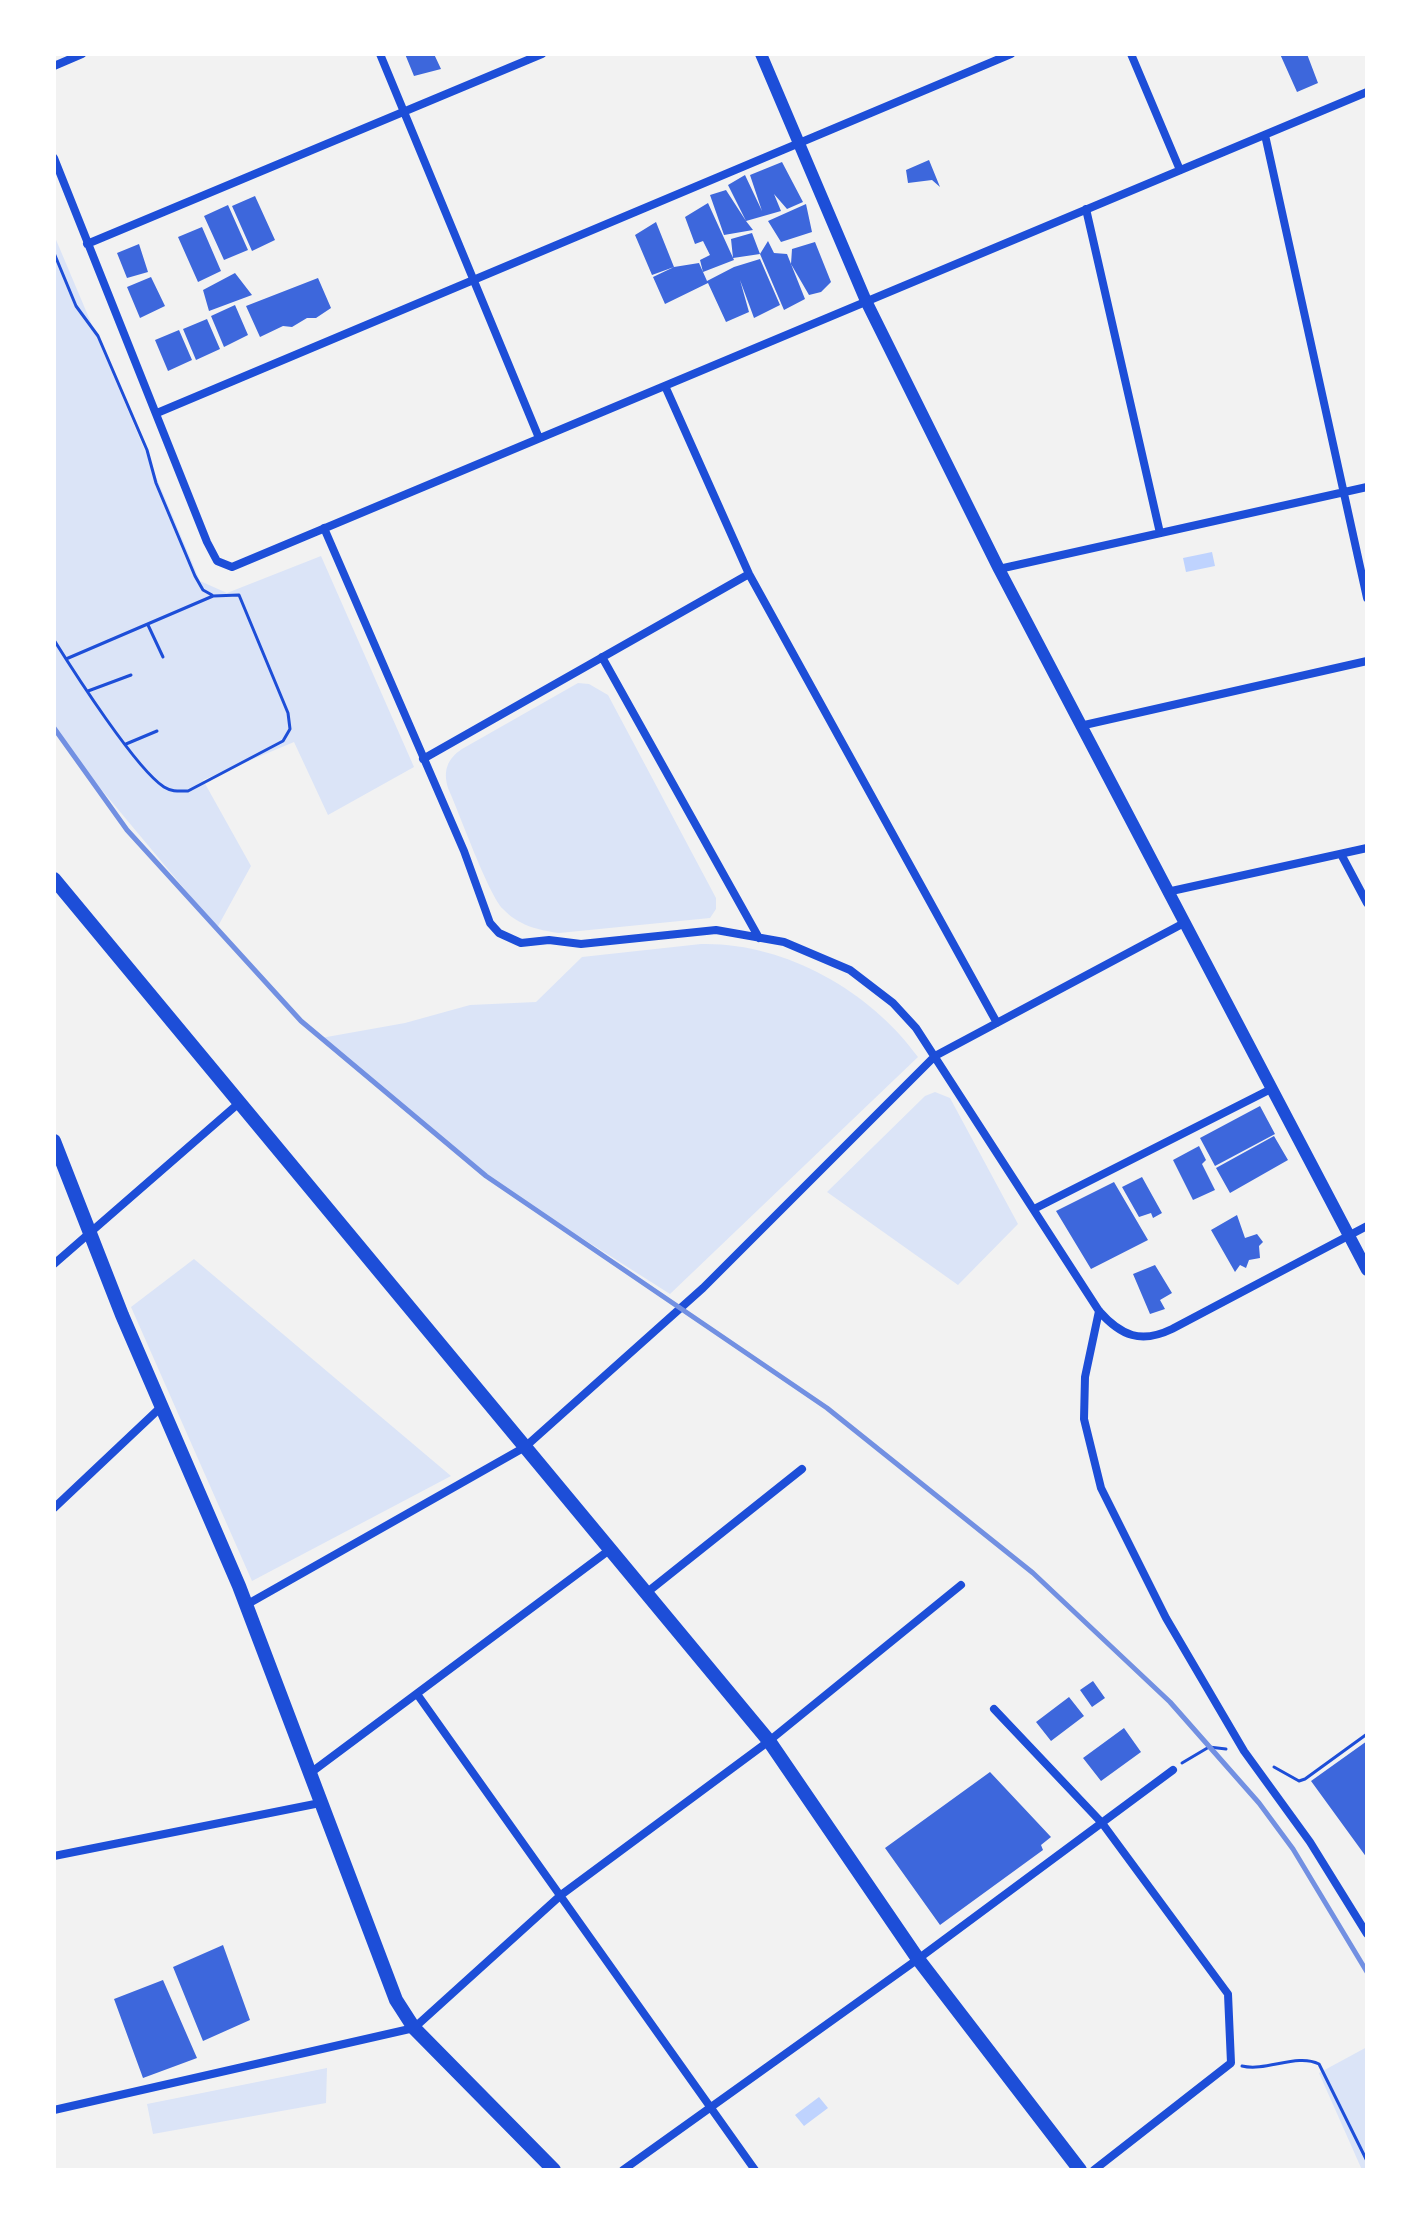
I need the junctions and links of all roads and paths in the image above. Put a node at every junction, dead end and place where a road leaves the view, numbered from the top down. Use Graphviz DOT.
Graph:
graph roads {
  1 [pos="82,54"];
  2 [pos="380,54"];
  3 [pos="542,54"];
  4 [pos="761,54"];
  5 [pos="1011,54"];
  6 [pos="1131,54"];
  7 [pos="54,66"];
  8 [pos="1367,92"];
  9 [pos="404,112"];
  10 [pos="1265,135"];
  11 [pos="799,143"];
  12 [pos="54,158"];
  13 [pos="1180,170"];
  14 [pos="1086,209"];
  15 [pos="87,244"];
  16 [pos="54,253"];
  17 [pos="474,280"];
  18 [pos="866,301"];
  19 [pos="665,386"];
  20 [pos="157,413"];
  21 [pos="539,438"];
  22 [pos="1367,487"];
  23 [pos="1344,492"];
  24 [pos="324,528"];
  25 [pos="1160,533"];
  26 [pos="999,569"];
  27 [pos="749,574"];
  28 [pos="213,596"];
  29 [pos="1367,598"];
  30 [pos="148,625"];
  31 [pos="54,640"];
  32 [pos="163,657"];
  33 [pos="602,657"];
  34 [pos="66,659"];
  35 [pos="1367,661"];
  36 [pos="131,675"];
  37 [pos="88,691"];
  38 [pos="1079,727"];
  39 [pos="157,731"];
  40 [pos="126,744"];
  41 [pos="423,759"];
  42 [pos="1367,848"];
  43 [pos="1342,856"];
  44 [pos="54,879"];
  45 [pos="1167,892"];
  46 [pos="1367,903"];
  47 [pos="1184,923"];
  48 [pos="759,938"];
  49 [pos="997,1023"];
  50 [pos="935,1056"];
  51 [pos="1271,1089"];
  52 [pos="239,1103"];
  53 [pos="54,1141"];
  54 [pos="1034,1209"];
  55 [pos="1367,1226"];
  56 [pos="90,1234"];
  57 [pos="1349,1236"];
  58 [pos="54,1264"];
  59 [pos="1367,1270"];
  60 [pos="1099,1311"];
  61 [pos="161,1407"];
  62 [pos="525,1447"];
  63 [pos="802,1469"];
  64 [pos="54,1508"];
  65 [pos="608,1551"];
  66 [pos="961,1585"];
  67 [pos="644,1594"];
  68 [pos="246,1605"];
  69 [pos="417,1694"];
  70 [pos="994,1709"];
  71 [pos="1367,1734"];
  72 [pos="769,1741"];
  73 [pos="1244,1751"];
  74 [pos="1273,1766"];
  75 [pos="1173,1770"];
  76 [pos="309,1774"];
  77 [pos="320,1803"];
  78 [pos="1102,1823"];
  79 [pos="54,1856"];
  80 [pos="561,1895"];
  81 [pos="1367,1934"];
  82 [pos="918,1959"];
  83 [pos="414,2028"];
  84 [pos="1231,2063"];
  85 [pos="711,2107"];
  86 [pos="54,2110"];
  87 [pos="1367,2161"];
  88 [pos="554,2170"];
  89 [pos="623,2170"];
  90 [pos="755,2170"];
  91 [pos="1080,2170"];
  92 [pos="1094,2170"];
  1 -- 7 [label="street"];
  2 -- 9 [label="street"];
  3 -- 9 [label="street"];
  4 -- 11 [label="street"];
  5 -- 11 [label="street"];
  6 -- 13 [label="street"];
  8 -- 10 [label="street"];
  9 -- 15 [label="street"];
  9 -- 17 [label="street"];
  10 -- 13 [label="street"];
  10 -- 23 [label="street"];
  11 -- 17 [label="street"];
  11 -- 18 [label="street"];
  12 -- 15 [label="street"];
  13 -- 14 [label="street"];
  14 -- 18 [label="street"];
  14 -- 25 [label="street"];
  15 -- 20 [label="street"];
  16 -- 28 [label="path"];
  17 -- 20 [label="street"];
  17 -- 21 [label="street"];
  18 -- 19 [label="street"];
  18 -- 26 [label="street"];
  19 -- 21 [label="street"];
  19 -- 27 [label="street"];
  20 -- 24 [label="street"];
  21 -- 24 [label="street"];
  22 -- 23 [label="street"];
  23 -- 25 [label="street"];
  23 -- 29 [label="street"];
  24 -- 41 [label="street"];
  25 -- 26 [label="street"];
  26 -- 38 [label="street"];
  27 -- 33 [label="street"];
  27 -- 49 [label="street"];
  28 -- 30 [label="path"];
  28 -- 40 [label="path"];
  30 -- 32 [label="path"];
  30 -- 34 [label="path"];
  31 -- 34 [label="path"];
  33 -- 41 [label="street"];
  33 -- 48 [label="street"];
  34 -- 37 [label="path"];
  35 -- 38 [label="street"];
  36 -- 37 [label="path"];
  37 -- 40 [label="path"];
  38 -- 45 [label="street"];
  39 -- 40 [label="path"];
  41 -- 48 [label="street"];
  42 -- 43 [label="street"];
  43 -- 45 [label="street"];
  43 -- 46 [label="street"];
  44 -- 52 [label="main road"];
  45 -- 47 [label="street"];
  47 -- 49 [label="street"];
  47 -- 51 [label="street"];
  48 -- 50 [label="street"];
  49 -- 50 [label="street"];
  50 -- 54 [label="street"];
  50 -- 62 [label="street"];
  51 -- 54 [label="street"];
  51 -- 57 [label="street"];
  52 -- 56 [label="street"];
  52 -- 62 [label="main road"];
  53 -- 56 [label="main road"];
  54 -- 60 [label="street"];
  55 -- 57 [label="street"];
  56 -- 58 [label="street"];
  56 -- 61 [label="main road"];
  57 -- 59 [label="street"];
  57 -- 60 [label="street"];
  60 -- 73 [label="street"];
  61 -- 64 [label="street"];
  61 -- 68 [label="main road"];
  62 -- 65 [label="main road"];
  62 -- 68 [label="street"];
  63 -- 67 [label="street"];
  65 -- 67 [label="main road"];
  65 -- 69 [label="street"];
  66 -- 72 [label="street"];
  67 -- 72 [label="main road"];
  68 -- 76 [label="main road"];
  69 -- 76 [label="street"];
  69 -- 80 [label="street"];
  70 -- 78 [label="street"];
  71 -- 74 [label="path"];
  72 -- 80 [label="street"];
  72 -- 82 [label="main road"];
  73 -- 75 [label="path"];
  73 -- 81 [label="street"];
  75 -- 78 [label="street"];
  76 -- 77 [label="main road"];
  77 -- 79 [label="street"];
  77 -- 83 [label="main road"];
  78 -- 82 [label="street"];
  78 -- 84 [label="street"];
  80 -- 83 [label="street"];
  80 -- 85 [label="street"];
  82 -- 85 [label="street"];
  82 -- 91 [label="main road"];
  83 -- 86 [label="street"];
  83 -- 88 [label="main road"];
  84 -- 87 [label="path"];
  84 -- 92 [label="street"];
  85 -- 89 [label="street"];
  85 -- 90 [label="street"];
}
